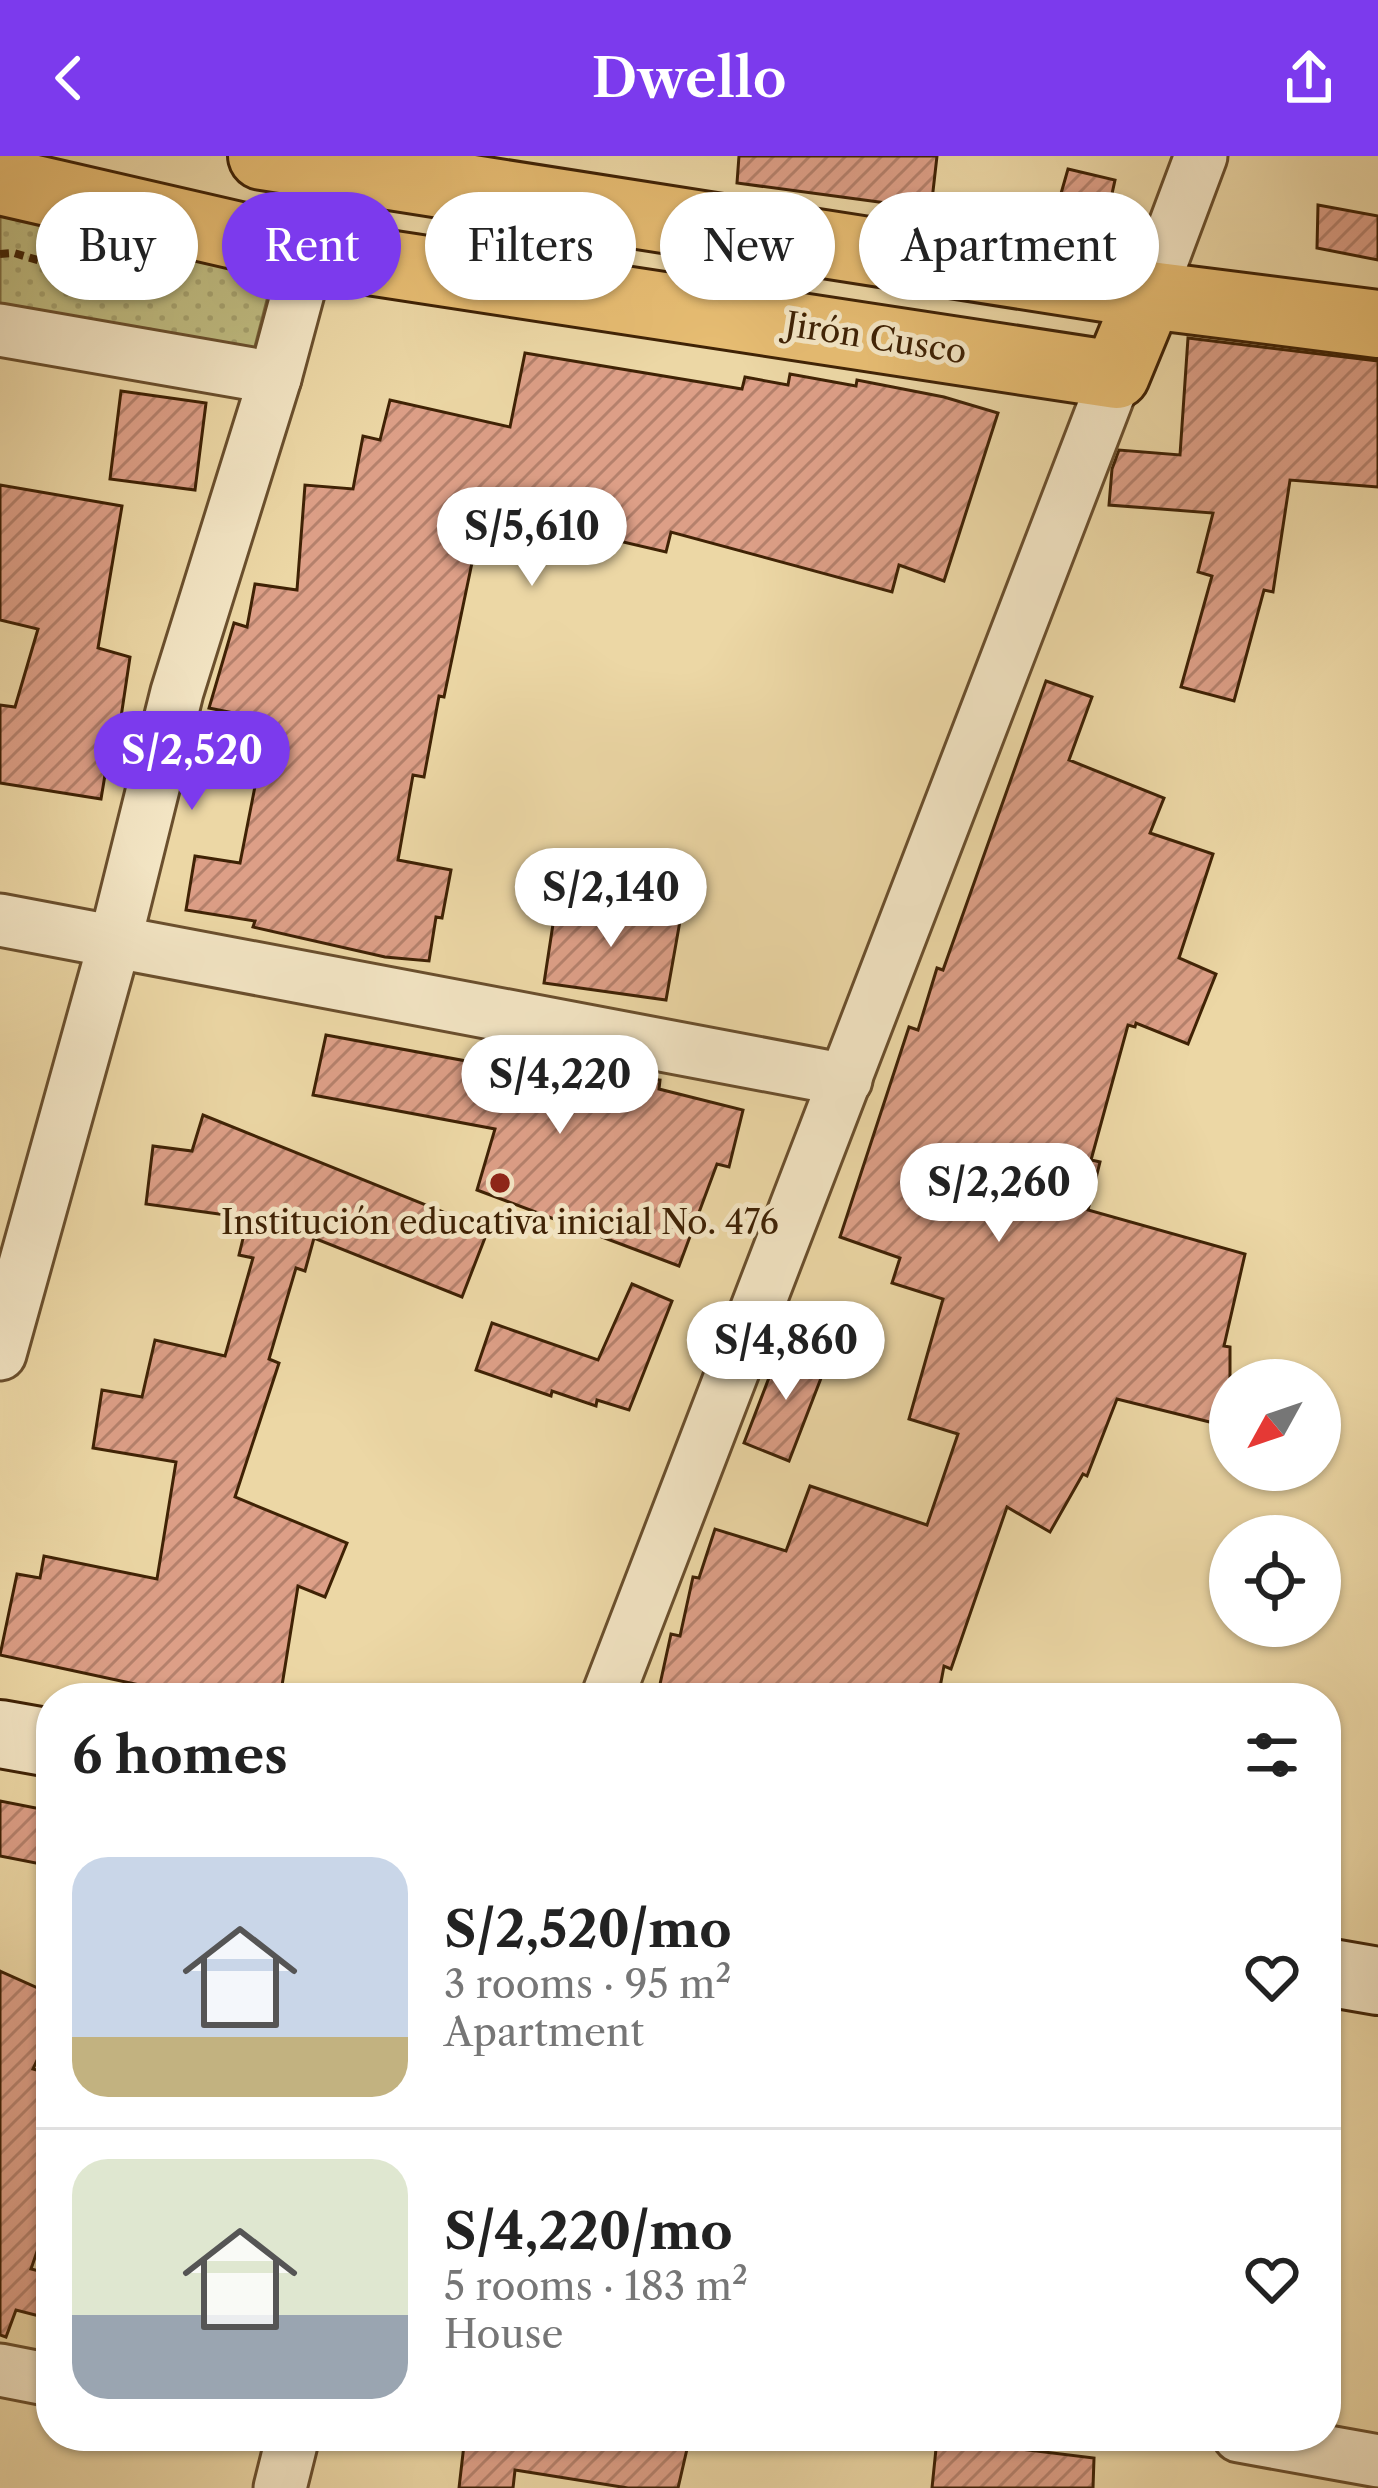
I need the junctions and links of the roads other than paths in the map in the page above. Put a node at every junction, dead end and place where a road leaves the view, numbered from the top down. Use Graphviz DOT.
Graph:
graph roads {
  1 [pos="262,156"];
  2 [pos="1201,156"];
  3 [pos="381,166"];
  4 [pos="0,181"];
  5 [pos="222,230"];
  6 [pos="859,246"];
  7 [pos="401,265"];
  8 [pos="1159,268"];
  9 [pos="1159,296"];
  10 [pos="314,300"];
  11 [pos="1147,300"];
  12 [pos="1378,324"];
  13 [pos="0,330"];
  14 [pos="1116,375"];
  15 [pos="275,378"];
  16 [pos="0,920"];
  17 [pos="115,941"];
  18 [pos="846,1080"];
  19 [pos="0,1354"];
  20 [pos="614,1683"];
  21 [pos="0,1734"];
  22 [pos="36,1740"];
  23 [pos="1341,1975"];
  24 [pos="1378,1981"];
  25 [pos="0,2370"];
  26 [pos="36,2377"];
  27 [pos="289,2451"];
  28 [pos="1322,2451"];
  29 [pos="1378,2461"];
  30 [pos="280,2488"];
  1 -- 3 [label="main road"];
  2 -- 8 [label="street"];
  3 -- 6 [label="main road"];
  4 -- 5 [label="main road, Jirón Cusco"];
  7 -- 14 [label="main road, Jirón Cusco"];
  9 -- 12 [label="main road"];
  10 -- 15 [label="street"];
  11 -- 14 [label="main road"];
  13 -- 15 [label="street"];
  14 -- 18 [label="street"];
  15 -- 17 [label="street"];
  16 -- 17 [label="street"];
  17 -- 18 [label="street"];
  17 -- 19 [label="street"];
  18 -- 20 [label="street"];
  21 -- 22 [label="main road"];
  23 -- 24 [label="main road"];
  25 -- 26 [label="street"];
  27 -- 30 [label="street"];
  28 -- 29 [label="street"];
}
